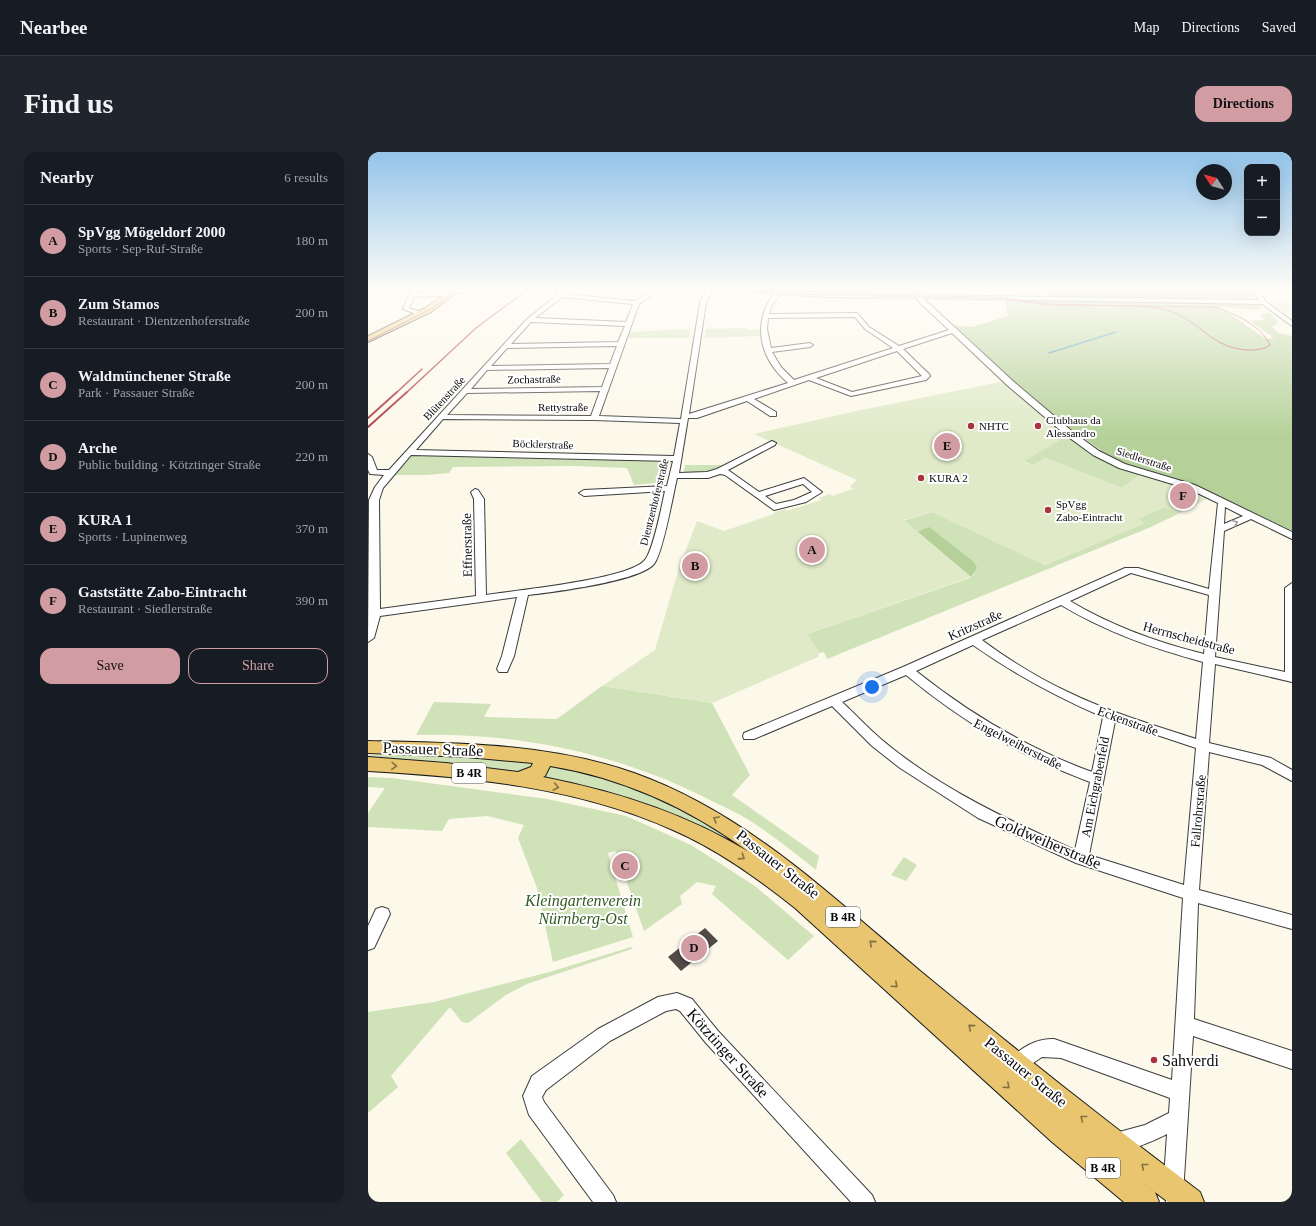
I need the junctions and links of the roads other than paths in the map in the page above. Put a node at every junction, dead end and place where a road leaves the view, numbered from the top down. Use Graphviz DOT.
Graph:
graph roads {
  1 [pos="511,339"];
  2 [pos="622,339"];
  3 [pos="697,339"];
  4 [pos="766,339"];
  5 [pos="883,339"];
  6 [pos="922,339"];
  7 [pos="961,339"];
  8 [pos="620,344"];
  9 [pos="810,345"];
  10 [pos="505,346"];
  11 [pos="897,347"];
  12 [pos="768,350"];
  13 [pos="613,366"];
  14 [pos="486,368"];
  15 [pos="808,378"];
  16 [pos="793,383"];
  17 [pos="605,389"];
  18 [pos="464,392"];
  19 [pos="748,398"];
  20 [pos="774,414"];
  21 [pos="441,417"];
  22 [pos="594,418"];
  23 [pos="684,418"];
  24 [pos="772,443"];
  25 [pos="409,452"];
  26 [pos="368,457"];
  27 [pos="678,459"];
  28 [pos="720,471"];
  29 [pos="390,473"];
  30 [pos="673,476"];
  31 [pos="670,488"];
  32 [pos="475,492"];
  33 [pos="584,493"];
  34 [pos="759,495"];
  35 [pos="1225,503"];
  36 [pos="1251,516"];
  37 [pos="370,517"];
  38 [pos="1219,530"];
  39 [pos="1292,536"];
  40 [pos="372,552"];
  41 [pos="1292,586"];
  42 [pos="372,591"];
  43 [pos="1214,593"];
  44 [pos="523,594"];
  45 [pos="481,598"];
  46 [pos="1064,601"];
  47 [pos="375,613"];
  48 [pos="368,638"];
  49 [pos="974,640"];
  50 [pos="1210,660"];
  51 [pos="503,669"];
  52 [pos="907,670"];
  53 [pos="1291,677"];
  54 [pos="834,701"];
  55 [pos="1110,715"];
  56 [pos="749,736"];
  57 [pos="1203,746"];
  58 [pos="368,747"];
  59 [pos="536,756"];
  60 [pos="368,764"];
  61 [pos="1292,776"];
  62 [pos="1096,779"];
  63 [pos="517,780"];
  64 [pos="1081,858"];
  65 [pos="1191,894"];
  66 [pos="382,914"];
  67 [pos="1292,922"];
  68 [pos="368,943"];
  69 [pos="1185,1025"];
  70 [pos="1292,1060"];
  71 [pos="1017,1065"];
  72 [pos="1180,1092"];
  73 [pos="1177,1119"];
  74 [pos="1113,1142"];
  75 [pos="1180,1198"];
  76 [pos="606,1202"];
  77 [pos="865,1202"];
  78 [pos="1145,1202"];
  1 -- 10 [label="street, Blütenstraße"];
  2 -- 8 [label="street"];
  3 -- 23 [label="street, Dientzenhoferstraße"];
  4 -- 12 [label="street"];
  5 -- 11 [label="street"];
  6 -- 11 [label="street, Rettystraße"];
  7 -- 35 [label="street, Siedlerstraße"];
  8 -- 10 [label="street"];
  8 -- 13 [label="street"];
  9 -- 12 [label="street"];
  10 -- 14 [label="street, Blütenstraße"];
  11 -- 15 [label="street, Rettystraße"];
  11 -- 15 [label="street"];
  12 -- 16 [label="street"];
  13 -- 14 [label="street"];
  13 -- 17 [label="street"];
  14 -- 18 [label="street, Blütenstraße"];
  15 -- 16 [label="street, Rettystraße"];
  16 -- 19 [label="street, Rettystraße"];
  17 -- 18 [label="street, Zochastraße"];
  17 -- 22 [label="street"];
  18 -- 21 [label="street, Blütenstraße"];
  19 -- 20 [label="street"];
  19 -- 23 [label="street, Rettystraße"];
  21 -- 22 [label="street, Rettystraße"];
  21 -- 25 [label="street, Blütenstraße"];
  22 -- 23 [label="street, Rettystraße"];
  23 -- 27 [label="street, Dientzenhoferstraße"];
  24 -- 28 [label="street"];
  25 -- 27 [label="street, Böcklerstraße"];
  25 -- 29 [label="street, Blütenstraße"];
  26 -- 29 [label="street"];
  27 -- 30 [label="street, Dientzenhoferstraße"];
  28 -- 30 [label="street"];
  28 -- 34 [label="street"];
  29 -- 37 [label="street, Blütenstraße"];
  30 -- 31 [label="street, Dientzenhoferstraße"];
  31 -- 33 [label="street"];
  31 -- 44 [label="street, Dientzenhoferstraße"];
  32 -- 45 [label="street, Effnerstraße"];
  34 -- 34 [label="street"];
  35 -- 36 [label="street, Siedlerstraße"];
  35 -- 38 [label="street, Fallrohrstraße"];
  38 -- 36 [label="street, one-way"];
  36 -- 39 [label="street, Siedlerstraße"];
  37 -- 40 [label="street, Blütenstraße"];
  38 -- 43 [label="street, Fallrohrstraße"];
  40 -- 42 [label="street, Blütenstraße"];
  41 -- 53 [label="street, Herrnscheidstraße"];
  42 -- 47 [label="street, Blütenstraße"];
  43 -- 46 [label="street, Kritzstraße"];
  43 -- 50 [label="street, Fallrohrstraße"];
  44 -- 45 [label="street, Dientzenhoferstraße"];
  44 -- 51 [label="street"];
  45 -- 47 [label="street, Dientzenhoferstraße"];
  46 -- 49 [label="street, Kritzstraße"];
  46 -- 50 [label="street, Herrnscheidstraße"];
  47 -- 48 [label="street, Blütenstraße"];
  49 -- 52 [label="street, Kritzstraße"];
  49 -- 55 [label="street, Eckenstraße"];
  50 -- 53 [label="street, Herrnscheidstraße"];
  50 -- 57 [label="street, Fallrohrstraße"];
  52 -- 54 [label="street, Kritzstraße"];
  52 -- 62 [label="street, Engelweiherstraße"];
  54 -- 56 [label="street, Kritzstraße"];
  54 -- 64 [label="street, Goldweiherstraße"];
  55 -- 57 [label="street, Eckenstraße"];
  55 -- 62 [label="street, Am Eichgrabenfeld"];
  57 -- 61 [label="street, Eckenstraße"];
  57 -- 65 [label="street, Fallrohrstraße"];
  58 -- 59 [label="main road, Passauer Straße / B 4R"];
  59 -- 63 [label="main road"];
  71 -- 59 [label="main road, Passauer Straße / B 4R, one-way"];
  60 -- 63 [label="main road, Passauer Straße / B 4R, one-way"];
  62 -- 64 [label="street, Am Eichgrabenfeld"];
  63 -- 78 [label="main road, Passauer Straße / B 4R, one-way"];
  64 -- 65 [label="street, Goldweiherstraße"];
  65 -- 67 [label="street, Goldweiherstraße"];
  65 -- 69 [label="street, Fallrohrstraße"];
  66 -- 68 [label="street"];
  69 -- 70 [label="street"];
  69 -- 72 [label="street, Fallrohrstraße"];
  71 -- 72 [label="street"];
  74 -- 71 [label="main road, Passauer Straße / B 4R, one-way"];
  72 -- 73 [label="street, Fallrohrstraße"];
  73 -- 74 [label="street"];
  73 -- 75 [label="street, Fallrohrstraße"];
  75 -- 74 [label="main road, Passauer Straße / B 4R, one-way"];
  76 -- 77 [label="street, Kötztinger Straße"];
}
